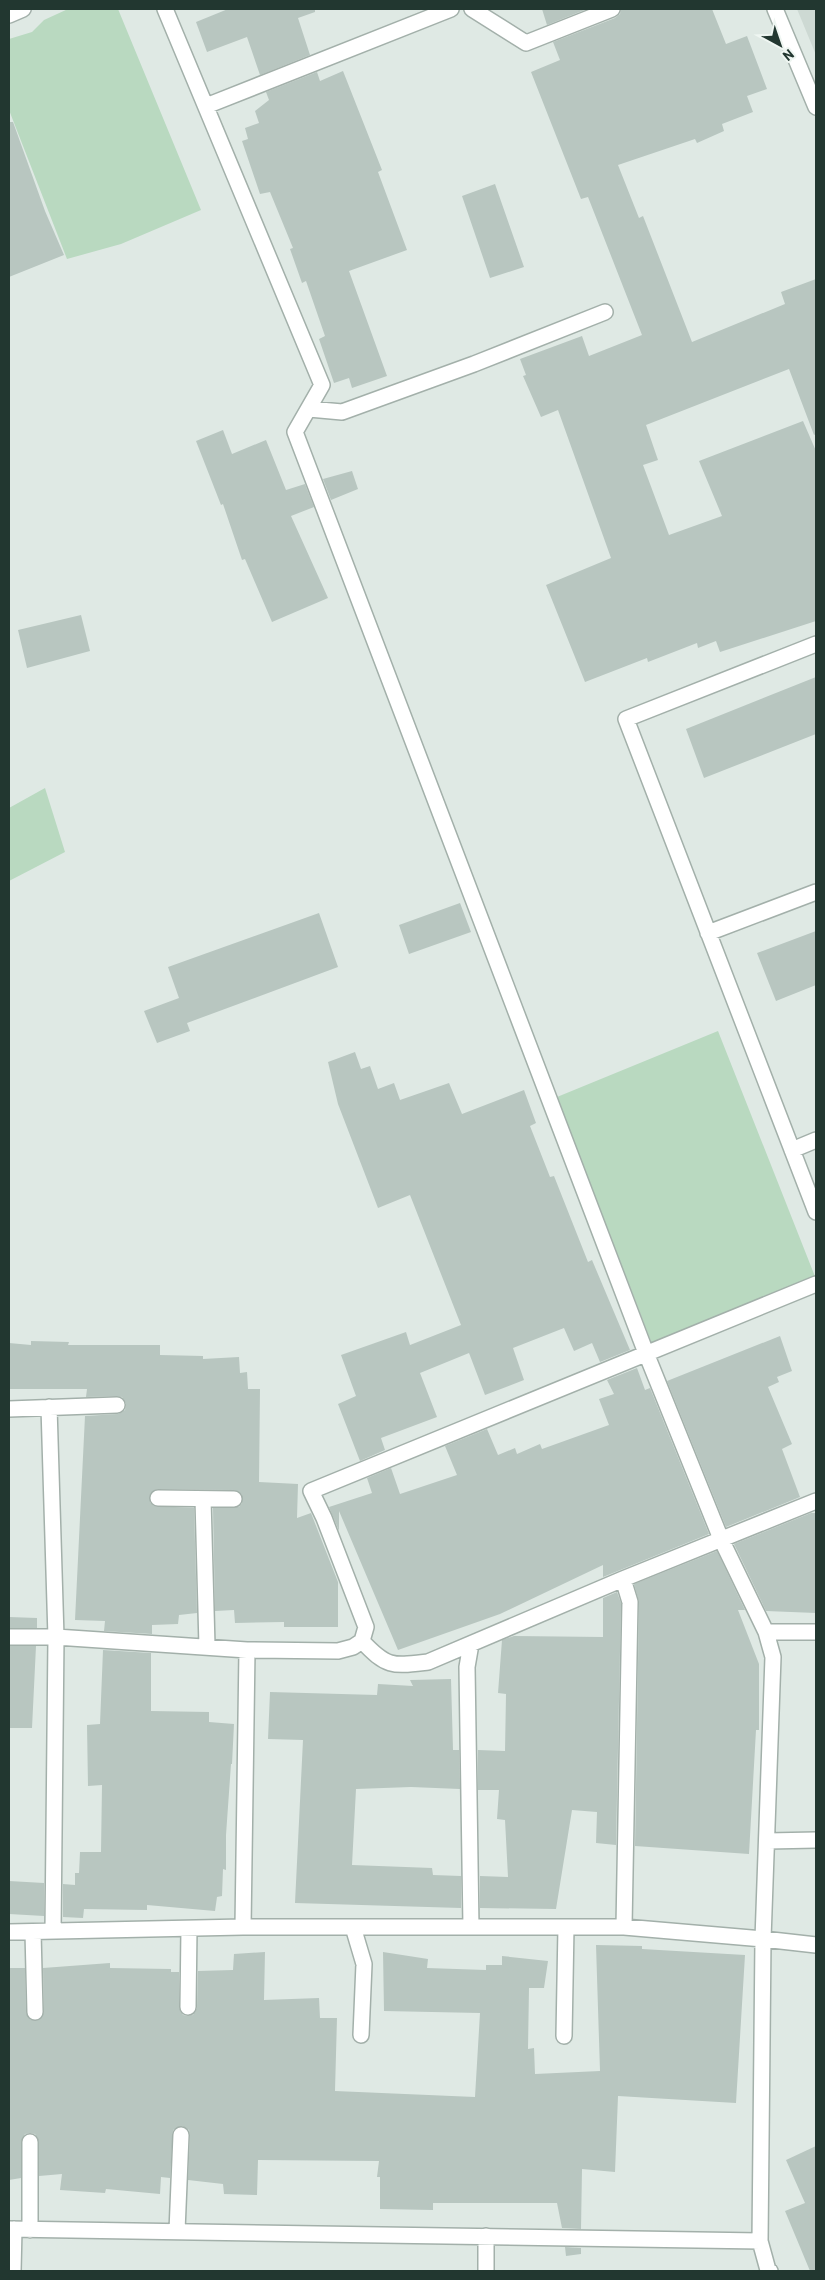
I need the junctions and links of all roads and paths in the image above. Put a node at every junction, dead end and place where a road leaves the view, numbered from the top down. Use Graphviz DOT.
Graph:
graph roads {
  1 [pos="23,9"];
  2 [pos="165,9"];
  3 [pos="451,9"];
  4 [pos="472,9"];
  5 [pos="612,9"];
  6 [pos="775,9"];
  7 [pos="9,15"];
  8 [pos="206,106"];
  9 [pos="816,107"];
  10 [pos="605,312"];
  11 [pos="309,408"];
  12 [pos="816,644"];
  13 [pos="816,892"];
  14 [pos="708,933"];
  15 [pos="816,1140"];
  16 [pos="792,1150"];
  17 [pos="816,1212"];
  18 [pos="816,1284"];
  19 [pos="646,1353"];
  20 [pos="117,1405"];
  21 [pos="49,1408"];
  22 [pos="9,1409"];
  23 [pos="158,1498"];
  24 [pos="203,1499"];
  25 [pos="234,1499"];
  26 [pos="816,1501"];
  27 [pos="722,1539"];
  28 [pos="623,1579"];
  29 [pos="766,1632"];
  30 [pos="816,1632"];
  31 [pos="9,1637"];
  32 [pos="56,1637"];
  33 [pos="362,1641"];
  34 [pos="471,1644"];
  35 [pos="207,1646"];
  36 [pos="247,1650"];
  37 [pos="816,1840"];
  38 [pos="768,1841"];
  39 [pos="243,1927"];
  40 [pos="353,1927"];
  41 [pos="472,1927"];
  42 [pos="566,1927"];
  43 [pos="624,1927"];
  44 [pos="189,1929"];
  45 [pos="53,1931"];
  46 [pos="9,1932"];
  47 [pos="33,1932"];
  48 [pos="763,1939"];
  49 [pos="816,1945"];
  50 [pos="188,2007"];
  51 [pos="35,2012"];
  52 [pos="361,2035"];
  53 [pos="564,2036"];
  54 [pos="181,2135"];
  55 [pos="30,2142"];
  56 [pos="11,2229"];
  57 [pos="30,2230"];
  58 [pos="177,2231"];
  59 [pos="486,2236"];
  60 [pos="760,2241"];
  61 [pos="13,2271"];
  62 [pos="486,2271"];
  63 [pos="770,2271"];
  1 -- 7 [label="street"];
  2 -- 8 [label="street"];
  3 -- 8 [label="street"];
  4 -- 5 [label="street"];
  6 -- 9 [label="street"];
  8 -- 11 [label="street"];
  10 -- 11 [label="street"];
  11 -- 19 [label="street"];
  12 -- 14 [label="street"];
  13 -- 14 [label="street"];
  14 -- 16 [label="street"];
  15 -- 16 [label="street"];
  16 -- 17 [label="street"];
  18 -- 19 [label="street"];
  19 -- 27 [label="street"];
  19 -- 33 [label="street"];
  20 -- 21 [label="street"];
  21 -- 22 [label="street"];
  21 -- 32 [label="street"];
  23 -- 24 [label="street"];
  24 -- 25 [label="street"];
  24 -- 35 [label="street"];
  26 -- 27 [label="street"];
  27 -- 28 [label="street"];
  27 -- 29 [label="street"];
  28 -- 34 [label="street"];
  28 -- 43 [label="street"];
  29 -- 30 [label="street"];
  29 -- 38 [label="street"];
  31 -- 32 [label="street"];
  32 -- 35 [label="street"];
  32 -- 45 [label="street"];
  33 -- 34 [label="street"];
  33 -- 36 [label="street"];
  34 -- 41 [label="street"];
  35 -- 36 [label="street"];
  36 -- 39 [label="street"];
  37 -- 38 [label="street"];
  38 -- 48 [label="street"];
  39 -- 40 [label="street"];
  39 -- 44 [label="street"];
  40 -- 41 [label="street"];
  40 -- 52 [label="street"];
  41 -- 42 [label="street"];
  42 -- 43 [label="street"];
  42 -- 53 [label="street"];
  43 -- 48 [label="street"];
  44 -- 45 [label="street"];
  44 -- 50 [label="street"];
  45 -- 47 [label="street"];
  46 -- 47 [label="street"];
  47 -- 51 [label="street"];
  48 -- 49 [label="street"];
  48 -- 60 [label="street"];
  54 -- 58 [label="street"];
  55 -- 57 [label="street"];
  56 -- 57 [label="street"];
  56 -- 61 [label="street"];
  57 -- 58 [label="street"];
  58 -- 59 [label="street"];
  59 -- 60 [label="street"];
  59 -- 62 [label="street"];
  60 -- 63 [label="street"];
}
